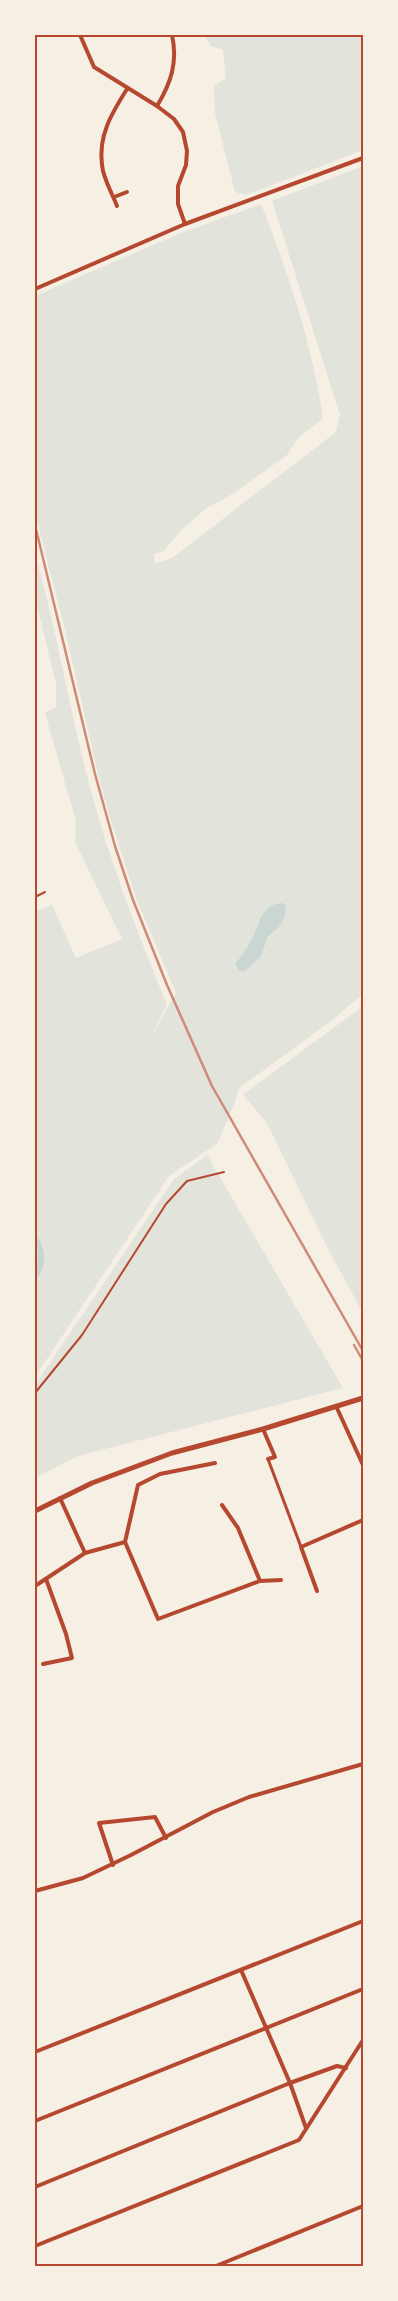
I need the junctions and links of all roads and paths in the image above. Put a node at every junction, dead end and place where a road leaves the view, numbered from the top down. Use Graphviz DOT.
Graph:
graph roads {
  1 [pos="80,35"];
  2 [pos="172,35"];
  3 [pos="127,89"];
  4 [pos="156,106"];
  5 [pos="363,158"];
  6 [pos="127,192"];
  7 [pos="114,198"];
  8 [pos="117,206"];
  9 [pos="185,224"];
  10 [pos="35,288"];
  11 [pos="45,892"];
  12 [pos="35,897"];
  13 [pos="224,1172"];
  14 [pos="35,1393"];
  15 [pos="362,1398"];
  16 [pos="336,1406"];
  17 [pos="263,1429"];
  18 [pos="282,1455"];
  19 [pos="275,1457"];
  20 [pos="268,1459"];
  21 [pos="215,1463"];
  22 [pos="363,1465"];
  23 [pos="60,1498"];
  24 [pos="222,1505"];
  25 [pos="35,1511"];
  26 [pos="363,1520"];
  27 [pos="125,1542"];
  28 [pos="301,1547"];
  29 [pos="85,1553"];
  30 [pos="46,1579"];
  31 [pos="280,1580"];
  32 [pos="260,1581"];
  33 [pos="35,1586"];
  34 [pos="317,1591"];
  35 [pos="43,1664"];
  36 [pos="363,1764"];
  37 [pos="166,1838"];
  38 [pos="113,1865"];
  39 [pos="35,1891"];
  40 [pos="363,1921"];
  41 [pos="241,1970"];
  42 [pos="363,1989"];
  43 [pos="266,2028"];
  44 [pos="363,2040"];
  45 [pos="35,2052"];
  46 [pos="346,2068"];
  47 [pos="290,2083"];
  48 [pos="35,2121"];
  49 [pos="306,2128"];
  50 [pos="35,2187"];
  51 [pos="363,2206"];
  52 [pos="35,2246"];
  53 [pos="216,2266"];
  1 -- 3 [label="street"];
  2 -- 4 [label="street"];
  3 -- 4 [label="street"];
  3 -- 7 [label="street"];
  4 -- 9 [label="street"];
  5 -- 9 [label="street"];
  6 -- 7 [label="street"];
  7 -- 8 [label="street"];
  9 -- 10 [label="street"];
  11 -- 12 [label="lane"];
  13 -- 14 [label="lane"];
  15 -- 16 [label="street"];
  16 -- 17 [label="street"];
  16 -- 22 [label="street"];
  17 -- 19 [label="street"];
  17 -- 23 [label="street"];
  18 -- 19 [label="street"];
  19 -- 20 [label="street"];
  20 -- 28 [label="street"];
  21 -- 27 [label="street"];
  23 -- 25 [label="street"];
  23 -- 29 [label="street"];
  24 -- 32 [label="street"];
  26 -- 28 [label="street"];
  27 -- 29 [label="street"];
  27 -- 32 [label="street"];
  28 -- 34 [label="street"];
  29 -- 30 [label="street"];
  30 -- 33 [label="street"];
  30 -- 35 [label="street"];
  31 -- 32 [label="street"];
  36 -- 37 [label="street"];
  37 -- 38 [label="street"];
  37 -- 38 [label="street"];
  38 -- 39 [label="street"];
  40 -- 41 [label="street"];
  41 -- 43 [label="street"];
  41 -- 45 [label="street"];
  42 -- 43 [label="street"];
  43 -- 47 [label="street"];
  43 -- 48 [label="street"];
  44 -- 46 [label="street"];
  46 -- 47 [label="street"];
  46 -- 49 [label="street"];
  47 -- 49 [label="street"];
  47 -- 50 [label="street"];
  49 -- 52 [label="street"];
  51 -- 53 [label="street"];
}
